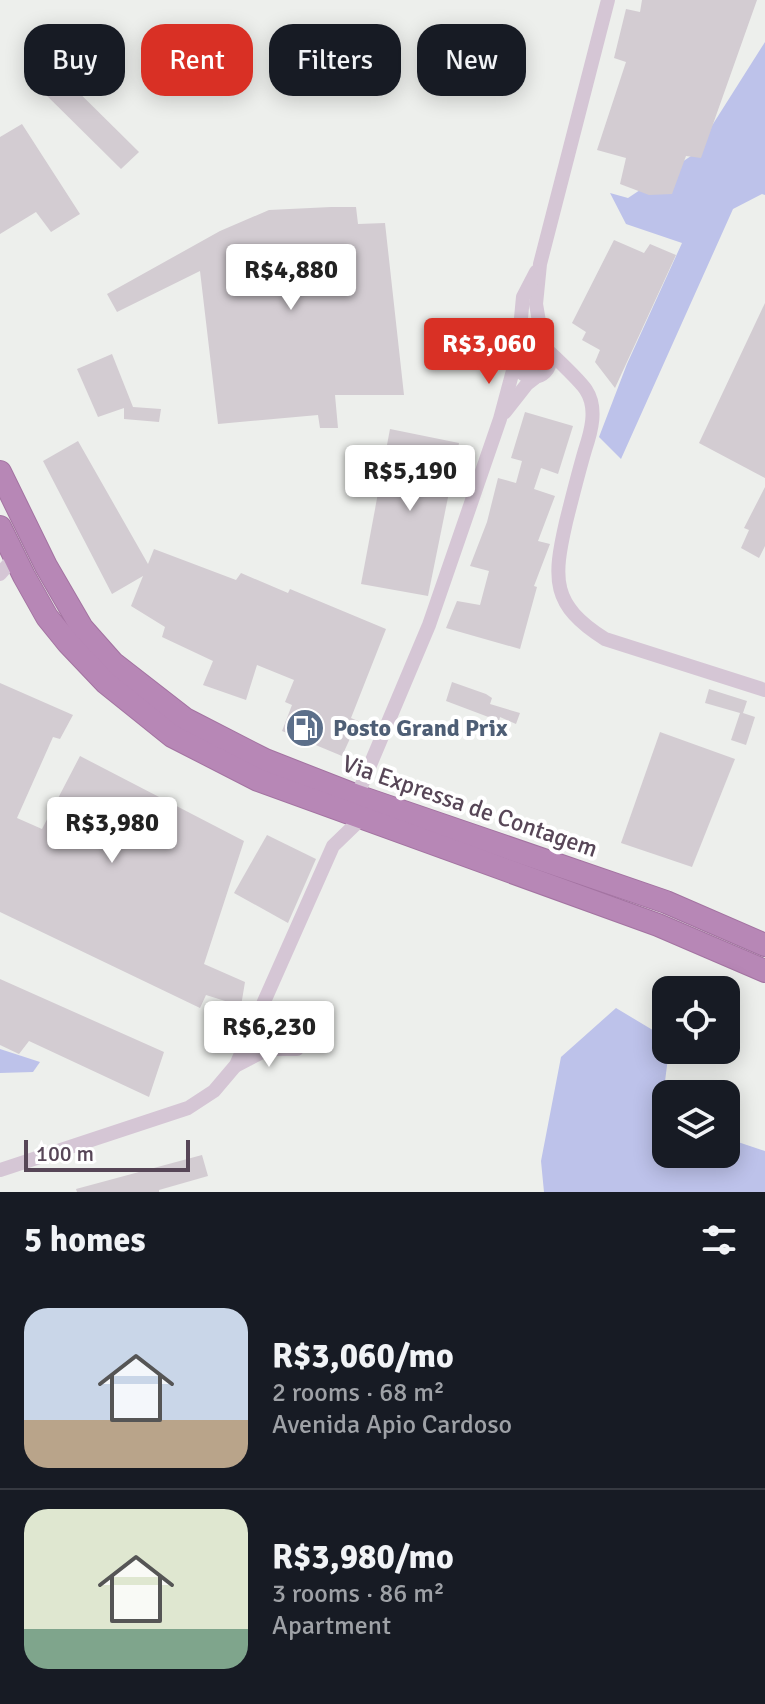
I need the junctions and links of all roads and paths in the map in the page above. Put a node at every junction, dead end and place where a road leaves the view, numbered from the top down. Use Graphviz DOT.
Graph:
graph roads {
  1 [pos="608,0"];
  2 [pos="540,264"];
  3 [pos="545,348"];
  4 [pos="517,356"];
  5 [pos="565,370"];
  6 [pos="539,376"];
  7 [pos="500,419"];
  8 [pos="0,472"];
  9 [pos="6,551"];
  10 [pos="765,690"];
  11 [pos="333,807"];
  12 [pos="360,807"];
  13 [pos="333,846"];
  14 [pos="765,945"];
  15 [pos="765,971"];
  16 [pos="297,1049"];
  17 [pos="236,1065"];
  18 [pos="0,1170"];
  1 -- 2 [label="street"];
  2 -- 3 [label="street"];
  2 -- 4 [label="street"];
  3 -- 4 [label="street"];
  3 -- 5 [label="street"];
  3 -- 6 [label="street"];
  4 -- 6 [label="street"];
  4 -- 7 [label="street"];
  5 -- 6 [label="street"];
  5 -- 10 [label="street"];
  6 -- 7 [label="street"];
  7 -- 12 [label="street"];
  8 -- 12 [label="highway, Via Expressa de Contagem"];
  9 -- 11 [label="highway, Via Expressa de Contagem"];
  11 -- 12 [label="highway, Via Expressa de Contagem"];
  11 -- 13 [label="street"];
  12 -- 13 [label="street"];
  12 -- 14 [label="highway, Via Expressa de Contagem"];
  12 -- 15 [label="highway, Via Expressa de Contagem"];
  13 -- 17 [label="street"];
  16 -- 17 [label="street"];
  17 -- 18 [label="street"];
}
